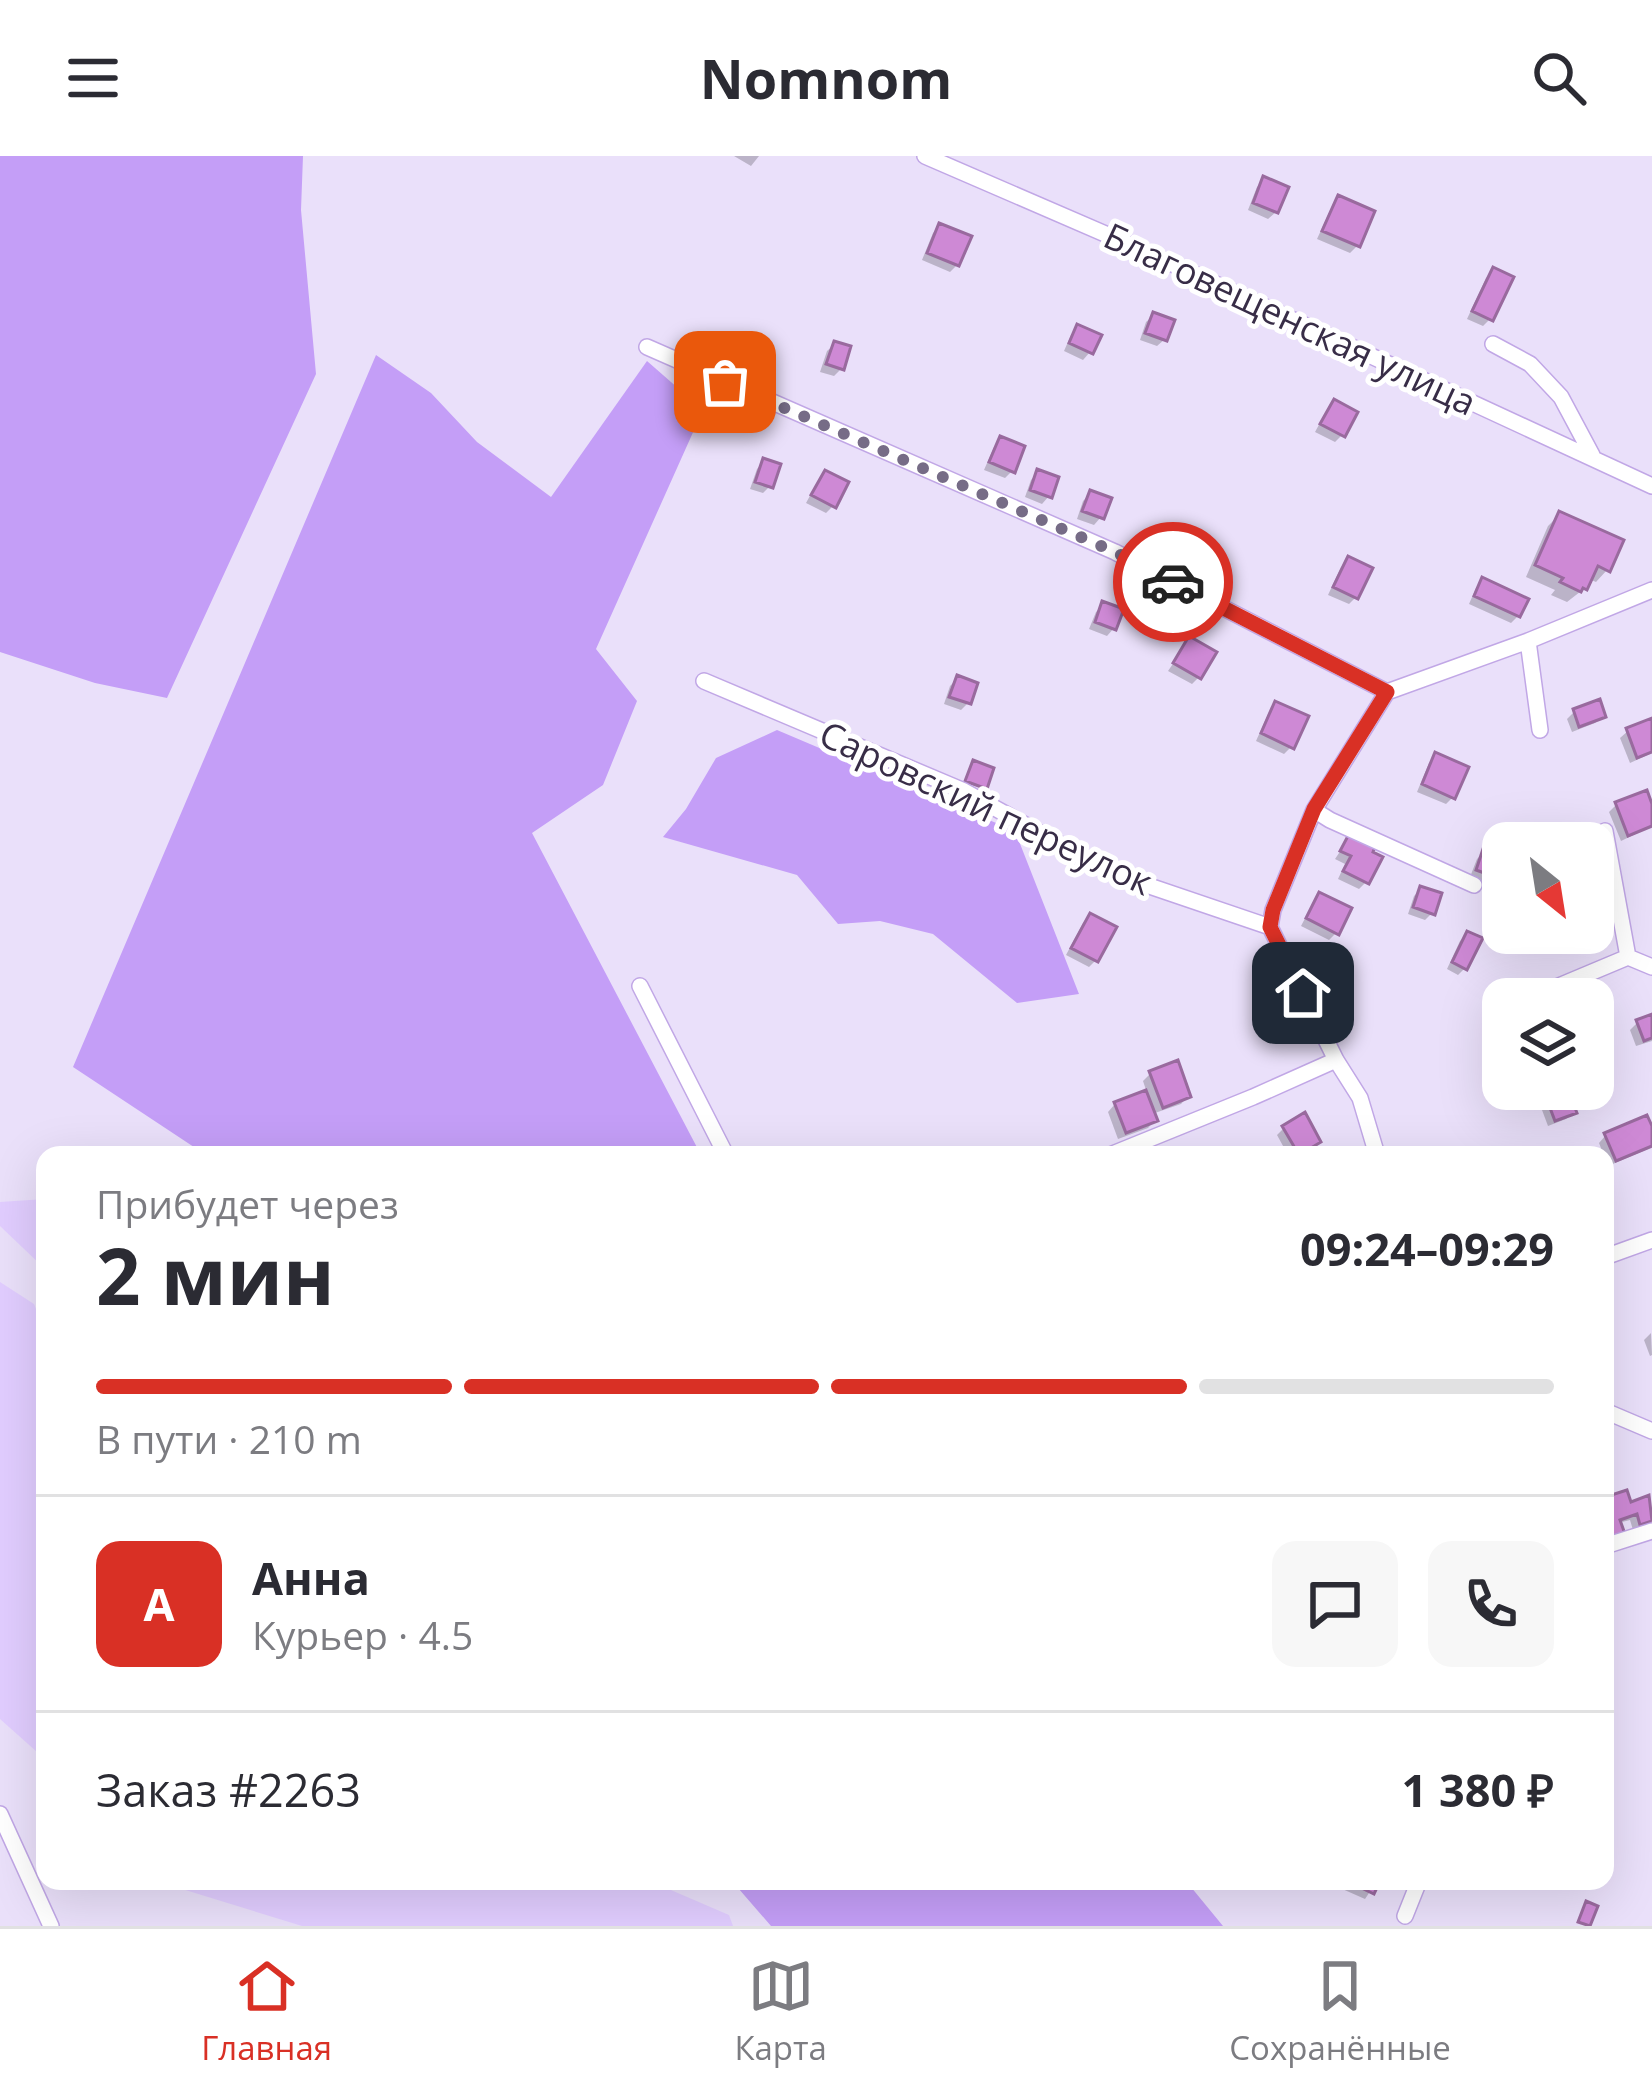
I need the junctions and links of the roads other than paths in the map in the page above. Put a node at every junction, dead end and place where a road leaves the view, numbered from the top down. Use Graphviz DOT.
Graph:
graph roads {
  1 [pos="925,156"];
  2 [pos="1493,344"];
  3 [pos="647,347"];
  4 [pos="1593,458"];
  5 [pos="1652,486"];
  6 [pos="1652,590"];
  7 [pos="1528,641"];
  8 [pos="704,680"];
  9 [pos="1387,692"];
  10 [pos="1540,730"];
  11 [pos="1314,809"];
  12 [pos="1614,880"];
  13 [pos="1474,885"];
  14 [pos="1270,927"];
  15 [pos="1628,957"];
  16 [pos="1652,967"];
  17 [pos="1578,978"];
  18 [pos="640,986"];
  19 [pos="1336,1060"];
  20 [pos="721,1146"];
  21 [pos="1132,1146"];
  22 [pos="1374,1146"];
  23 [pos="1652,1240"];
  24 [pos="1614,1255"];
  25 [pos="1614,1415"];
  26 [pos="1652,1431"];
  27 [pos="1652,1532"];
  28 [pos="1614,1543"];
  29 [pos="0,1814"];
  30 [pos="1416,1890"];
  31 [pos="1406,1916"];
  32 [pos="51,1926"];
  1 -- 4 [label="street, Благовещенская улица"];
  2 -- 4 [label="street"];
  3 -- 9 [label="street"];
  4 -- 5 [label="street, Благовещенская улица"];
  6 -- 7 [label="street"];
  7 -- 9 [label="street"];
  7 -- 10 [label="street"];
  8 -- 14 [label="street, Саровский переулок"];
  9 -- 11 [label="street"];
  11 -- 13 [label="street"];
  11 -- 14 [label="street"];
  12 -- 15 [label="street"];
  14 -- 19 [label="street"];
  15 -- 16 [label="street"];
  15 -- 17 [label="street"];
  18 -- 20 [label="street"];
  19 -- 21 [label="street"];
  19 -- 22 [label="street"];
  23 -- 24 [label="street"];
  25 -- 26 [label="street"];
  27 -- 28 [label="street"];
  29 -- 32 [label="street"];
  30 -- 31 [label="street"];
}
